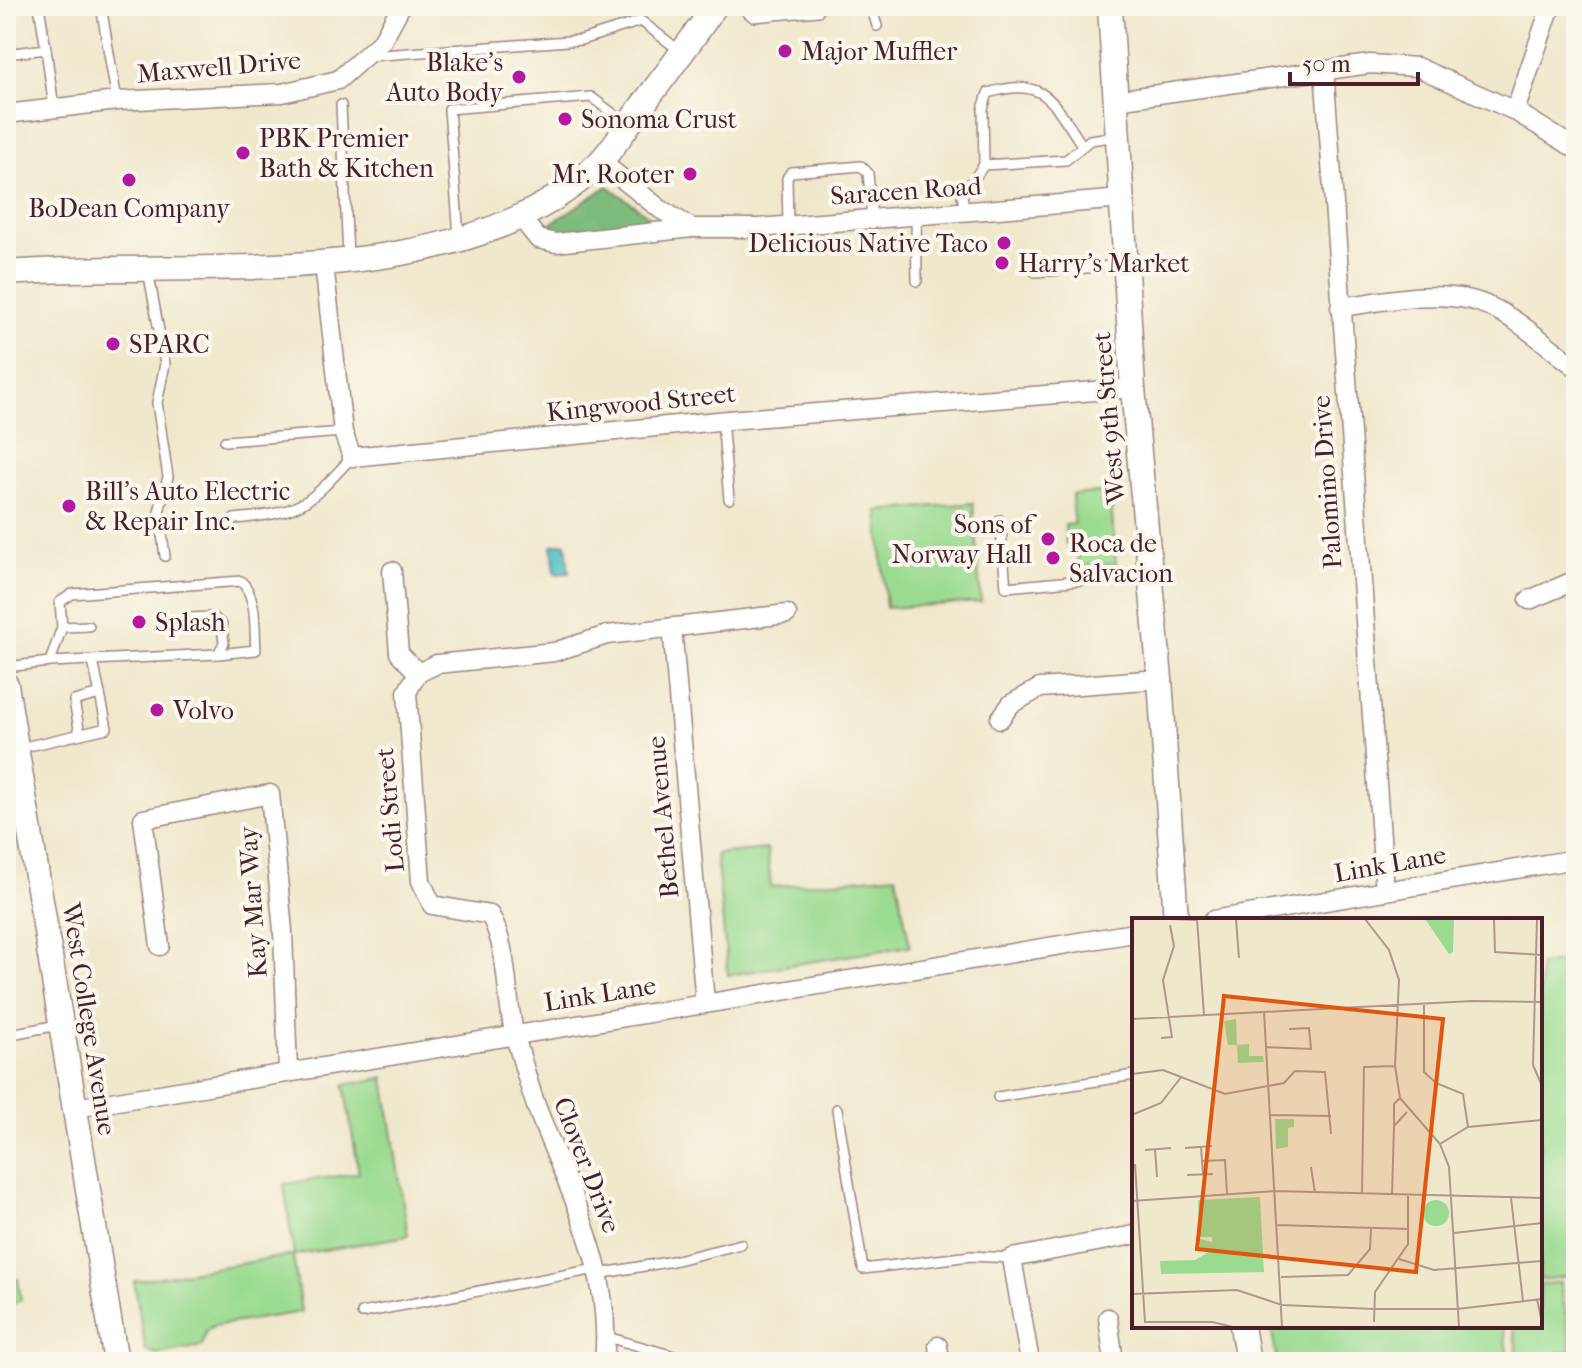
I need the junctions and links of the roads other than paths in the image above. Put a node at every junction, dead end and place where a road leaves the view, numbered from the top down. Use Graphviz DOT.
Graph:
graph roads {
  1 [pos="39,6"];
  2 [pos="101,6"];
  3 [pos="401,6"];
  4 [pos="715,6"];
  5 [pos="740,6"];
  6 [pos="815,6"];
  7 [pos="871,6"];
  8 [pos="1110,6"];
  9 [pos="1551,6"];
  10 [pos="877,26"];
  11 [pos="46,49"];
  12 [pos="682,53"];
  13 [pos="6,54"];
  14 [pos="369,56"];
  15 [pos="1324,69"];
  16 [pos="1116,100"];
  17 [pos="117,101"];
  18 [pos="341,105"];
  19 [pos="54,108"];
  20 [pos="1515,111"];
  21 [pos="6,114"];
  22 [pos="628,125"];
  23 [pos="1118,136"];
  24 [pos="1082,145"];
  25 [pos="1576,149"];
  26 [pos="600,161"];
  27 [pos="984,165"];
  28 [pos="1123,199"];
  29 [pos="965,212"];
  30 [pos="519,215"];
  31 [pos="916,216"];
  32 [pos="872,219"];
  33 [pos="788,225"];
  34 [pos="692,228"];
  35 [pos="459,240"];
  36 [pos="348,261"];
  37 [pos="324,264"];
  38 [pos="1126,265"];
  39 [pos="147,266"];
  40 [pos="1035,272"];
  41 [pos="6,273"];
  42 [pos="917,281"];
  43 [pos="1340,307"];
  44 [pos="1576,367"];
  45 [pos="1133,388"];
  46 [pos="722,420"];
  47 [pos="343,432"];
  48 [pos="225,441"];
  49 [pos="352,457"];
  50 [pos="729,499"];
  51 [pos="234,519"];
  52 [pos="1000,520"];
  53 [pos="165,556"];
  54 [pos="392,571"];
  55 [pos="1150,574"];
  56 [pos="1576,580"];
  57 [pos="1529,600"];
  58 [pos="787,614"];
  59 [pos="189,618"];
  60 [pos="89,626"];
  61 [pos="62,627"];
  62 [pos="672,627"];
  63 [pos="218,654"];
  64 [pos="93,661"];
  65 [pos="50,662"];
  66 [pos="6,667"];
  67 [pos="418,673"];
  68 [pos="1160,679"];
  69 [pos="6,685"];
  70 [pos="100,694"];
  71 [pos="1000,719"];
  72 [pos="80,734"];
  73 [pos="16,748"];
  74 [pos="1576,859"];
  75 [pos="1385,891"];
  76 [pos="1176,918"];
  77 [pos="1225,918"];
  78 [pos="1132,933"];
  79 [pos="160,946"];
  80 [pos="705,1003"];
  81 [pos="61,1025"];
  82 [pos="6,1035"];
  83 [pos="515,1035"];
  84 [pos="288,1072"];
  85 [pos="1132,1075"];
  86 [pos="998,1097"];
  87 [pos="75,1108"];
  88 [pos="837,1109"];
  89 [pos="1132,1235"];
  90 [pos="741,1244"];
  91 [pos="1012,1258"];
  92 [pos="597,1272"];
  93 [pos="362,1313"];
  94 [pos="1108,1318"];
  95 [pos="1242,1328"];
  96 [pos="607,1337"];
  97 [pos="116,1362"];
  98 [pos="604,1362"];
  99 [pos="695,1362"];
  100 [pos="1030,1362"];
  101 [pos="1114,1362"];
  102 [pos="1248,1362"];
  1 -- 11 [label="lane"];
  2 -- 17 [label="lane"];
  3 -- 14 [label="street, Maxwell Drive"];
  4 -- 12 [label="main road"];
  5 -- 6 [label="lane"];
  7 -- 10 [label="lane"];
  8 -- 16 [label="main road, West 9th Street"];
  9 -- 20 [label="street"];
  11 -- 13 [label="lane"];
  11 -- 19 [label="lane"];
  12 -- 14 [label="lane"];
  12 -- 22 [label="main road"];
  14 -- 17 [label="street, Maxwell Drive"];
  15 -- 16 [label="street"];
  15 -- 20 [label="street"];
  15 -- 43 [label="street, Palomino Drive"];
  16 -- 23 [label="main road, West 9th Street"];
  17 -- 19 [label="street, Maxwell Drive"];
  18 -- 36 [label="lane"];
  19 -- 21 [label="street, Maxwell Drive"];
  20 -- 25 [label="street"];
  22 -- 26 [label="main road"];
  22 -- 35 [label="lane"];
  23 -- 24 [label="lane"];
  23 -- 28 [label="main road, West 9th Street"];
  24 -- 27 [label="lane"];
  24 -- 27 [label="lane"];
  26 -- 30 [label="main road"];
  26 -- 34 [label="street"];
  27 -- 29 [label="lane"];
  28 -- 29 [label="street, Saracen Road"];
  28 -- 38 [label="main road, West 9th Street"];
  29 -- 31 [label="street, Saracen Road"];
  30 -- 34 [label="street, Saracen Road"];
  30 -- 35 [label="main road"];
  31 -- 32 [label="street, Saracen Road"];
  31 -- 42 [label="lane"];
  32 -- 33 [label="street, Saracen Road"];
  32 -- 33 [label="lane"];
  33 -- 34 [label="street, Saracen Road"];
  35 -- 36 [label="main road"];
  36 -- 37 [label="main road"];
  37 -- 39 [label="main road"];
  37 -- 47 [label="street"];
  38 -- 40 [label="lane"];
  38 -- 45 [label="main road, West 9th Street"];
  39 -- 41 [label="main road"];
  39 -- 53 [label="lane"];
  43 -- 44 [label="street"];
  43 -- 75 [label="street, Palomino Drive"];
  45 -- 46 [label="street, Kingwood Street"];
  45 -- 55 [label="main road, West 9th Street"];
  46 -- 49 [label="street, Kingwood Street"];
  46 -- 50 [label="lane"];
  47 -- 48 [label="lane"];
  47 -- 49 [label="street"];
  49 -- 51 [label="lane"];
  52 -- 55 [label="lane"];
  54 -- 67 [label="street"];
  55 -- 68 [label="main road, West 9th Street"];
  56 -- 57 [label="street"];
  58 -- 62 [label="street"];
  59 -- 63 [label="lane"];
  60 -- 61 [label="lane"];
  61 -- 63 [label="lane"];
  61 -- 65 [label="lane"];
  62 -- 67 [label="street"];
  62 -- 80 [label="street, Bethel Avenue"];
  63 -- 64 [label="lane"];
  64 -- 65 [label="lane"];
  64 -- 70 [label="lane"];
  65 -- 66 [label="lane"];
  67 -- 83 [label="street, Lodi Street"];
  68 -- 71 [label="street"];
  68 -- 76 [label="main road, West 9th Street"];
  69 -- 73 [label="main road, West College Avenue"];
  70 -- 72 [label="lane"];
  70 -- 72 [label="lane"];
  72 -- 73 [label="lane"];
  73 -- 81 [label="main road, West College Avenue"];
  74 -- 75 [label="street, Link Lane"];
  75 -- 77 [label="street, Link Lane"];
  78 -- 80 [label="street, Link Lane"];
  79 -- 84 [label="street, Kay Mar Way"];
  80 -- 83 [label="street, Link Lane"];
  81 -- 82 [label="lane"];
  81 -- 87 [label="main road, West College Avenue"];
  83 -- 84 [label="street, Link Lane"];
  83 -- 92 [label="street, Clover Drive"];
  84 -- 87 [label="street, Link Lane"];
  85 -- 86 [label="lane"];
  87 -- 97 [label="main road, West College Avenue"];
  88 -- 91 [label="lane"];
  89 -- 91 [label="street"];
  90 -- 92 [label="lane"];
  91 -- 100 [label="street"];
  92 -- 93 [label="lane"];
  92 -- 96 [label="street, Clover Drive"];
  94 -- 101 [label="street"];
  95 -- 102 [label="main road"];
  96 -- 98 [label="street, Clover Drive"];
  96 -- 99 [label="lane"];
}
